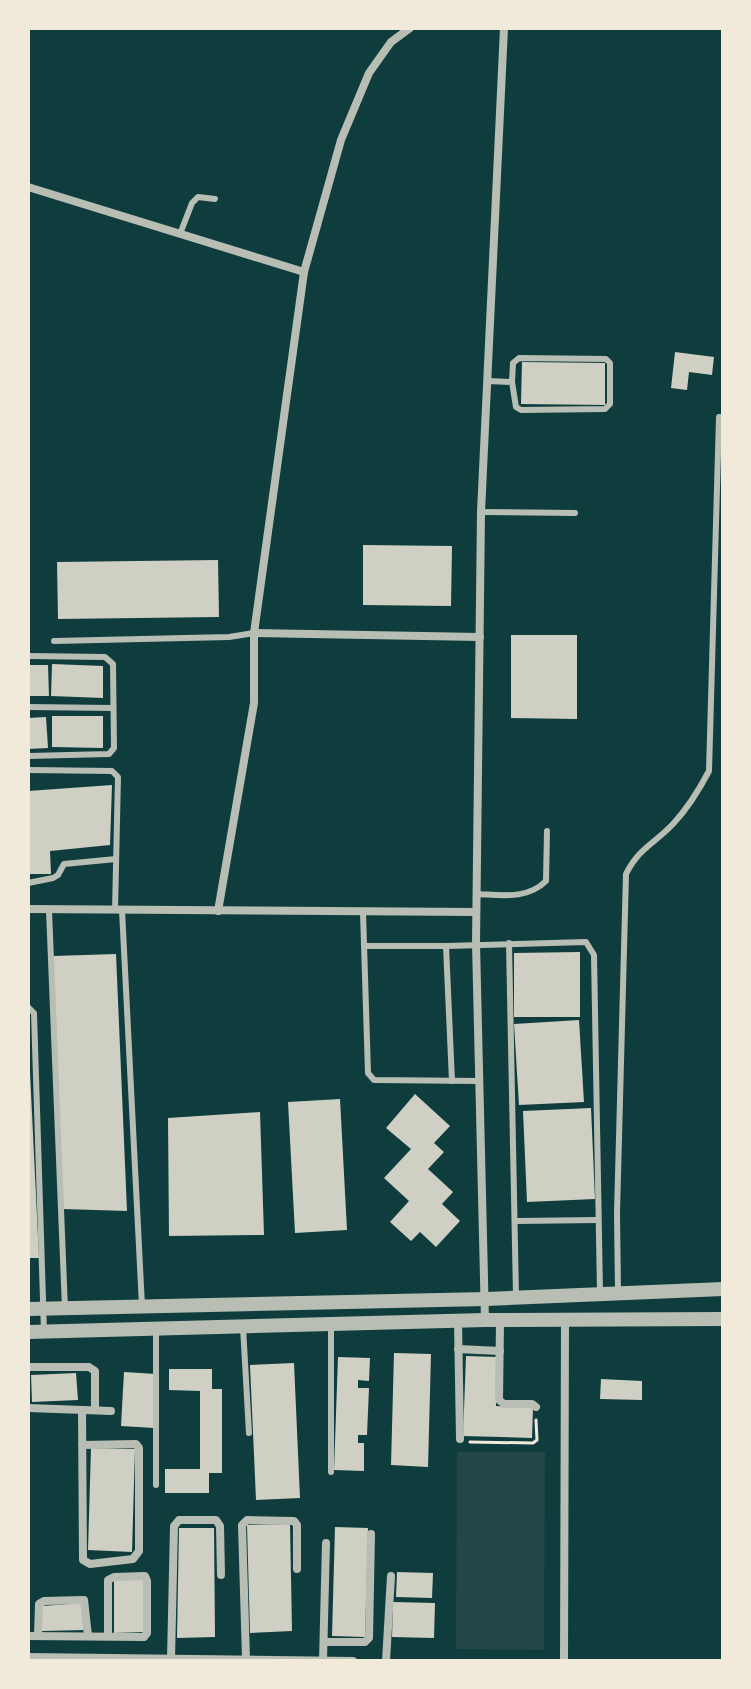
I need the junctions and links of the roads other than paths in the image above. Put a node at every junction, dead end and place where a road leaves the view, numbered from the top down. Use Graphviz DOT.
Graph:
graph roads {
  1 [pos="410,28"];
  2 [pos="504,28"];
  3 [pos="28,187"];
  4 [pos="215,199"];
  5 [pos="180,234"];
  6 [pos="304,272"];
  7 [pos="488,381"];
  8 [pos="512,382"];
  9 [pos="723,417"];
  10 [pos="481,512"];
  11 [pos="575,513"];
  12 [pos="254,633"];
  13 [pos="480,637"];
  14 [pos="54,641"];
  15 [pos="28,656"];
  16 [pos="28,707"];
  17 [pos="113,708"];
  18 [pos="28,756"];
  19 [pos="28,770"];
  20 [pos="547,831"];
  21 [pos="116,859"];
  22 [pos="28,883"];
  23 [pos="476,894"];
  24 [pos="28,909"];
  25 [pos="49,910"];
  26 [pos="118,910"];
  27 [pos="218,911"];
  28 [pos="363,912"];
  29 [pos="476,912"];
  30 [pos="509,943"];
  31 [pos="476,944"];
  32 [pos="364,946"];
  33 [pos="446,946"];
  34 [pos="28,1007"];
  35 [pos="452,1081"];
  36 [pos="479,1081"];
  37 [pos="598,1220"];
  38 [pos="516,1221"];
  39 [pos="723,1289"];
  40 [pos="618,1295"];
  41 [pos="600,1296"];
  42 [pos="516,1298"];
  43 [pos="486,1299"];
  44 [pos="142,1306"];
  45 [pos="36,1309"];
  46 [pos="65,1309"];
  47 [pos="723,1319"];
  48 [pos="458,1321"];
  49 [pos="493,1321"];
  50 [pos="565,1321"];
  51 [pos="331,1324"];
  52 [pos="243,1327"];
  53 [pos="156,1329"];
  54 [pos="28,1332"];
  55 [pos="44,1332"];
  56 [pos="458,1349"];
  57 [pos="500,1351"];
  58 [pos="28,1367"];
  59 [pos="536,1407"];
  60 [pos="28,1408"];
  61 [pos="82,1410"];
  62 [pos="95,1410"];
  63 [pos="111,1411"];
  64 [pos="249,1433"];
  65 [pos="460,1439"];
  66 [pos="82,1445"];
  67 [pos="331,1472"];
  68 [pos="156,1485"];
  69 [pos="371,1534"];
  70 [pos="326,1543"];
  71 [pos="297,1569"];
  72 [pos="221,1575"];
  73 [pos="391,1576"];
  74 [pos="33,1636"];
  75 [pos="88,1636"];
  76 [pos="108,1636"];
  77 [pos="324,1642"];
  78 [pos="32,1658"];
  79 [pos="171,1659"];
  80 [pos="246,1659"];
  81 [pos="214,1660"];
  82 [pos="311,1661"];
  83 [pos="323,1661"];
  84 [pos="353,1661"];
  85 [pos="386,1661"];
  86 [pos="564,1661"];
  1 -- 6 [label="street"];
  2 -- 7 [label="street"];
  3 -- 5 [label="street"];
  4 -- 5 [label="lane"];
  5 -- 6 [label="street"];
  6 -- 12 [label="street"];
  7 -- 8 [label="lane"];
  7 -- 10 [label="street"];
  8 -- 8 [label="lane"];
  9 -- 40 [label="lane"];
  10 -- 11 [label="lane"];
  10 -- 13 [label="street"];
  12 -- 13 [label="street"];
  12 -- 14 [label="lane"];
  12 -- 27 [label="street"];
  13 -- 23 [label="street"];
  15 -- 17 [label="lane"];
  16 -- 17 [label="lane"];
  17 -- 18 [label="lane"];
  19 -- 21 [label="lane"];
  20 -- 23 [label="lane"];
  21 -- 22 [label="lane"];
  21 -- 26 [label="lane"];
  23 -- 29 [label="street"];
  24 -- 25 [label="street"];
  25 -- 26 [label="street"];
  25 -- 46 [label="lane"];
  26 -- 27 [label="street"];
  26 -- 44 [label="lane"];
  27 -- 28 [label="street"];
  28 -- 29 [label="street"];
  28 -- 32 [label="lane"];
  29 -- 31 [label="street"];
  30 -- 31 [label="lane"];
  30 -- 37 [label="lane"];
  30 -- 38 [label="lane"];
  31 -- 33 [label="lane"];
  31 -- 36 [label="street"];
  32 -- 33 [label="lane"];
  32 -- 35 [label="lane"];
  33 -- 35 [label="lane"];
  34 -- 45 [label="lane"];
  35 -- 36 [label="lane"];
  36 -- 43 [label="street"];
  37 -- 38 [label="lane"];
  37 -- 41 [label="lane"];
  38 -- 42 [label="lane"];
  39 -- 40 [label="street"];
  40 -- 41 [label="street"];
  41 -- 42 [label="street"];
  42 -- 43 [label="street"];
  43 -- 44 [label="street"];
  43 -- 49 [label="street"];
  44 -- 46 [label="street"];
  45 -- 46 [label="street"];
  45 -- 55 [label="lane"];
  47 -- 50 [label="street"];
  48 -- 49 [label="street"];
  48 -- 51 [label="street"];
  48 -- 56 [label="street"];
  49 -- 50 [label="street"];
  49 -- 57 [label="street"];
  50 -- 86 [label="street"];
  51 -- 52 [label="street"];
  51 -- 67 [label="lane"];
  52 -- 53 [label="street"];
  52 -- 64 [label="lane"];
  53 -- 55 [label="street"];
  53 -- 68 [label="lane"];
  54 -- 55 [label="street"];
  56 -- 57 [label="street"];
  56 -- 65 [label="street"];
  57 -- 59 [label="street"];
  58 -- 62 [label="street"];
  60 -- 61 [label="street"];
  61 -- 62 [label="street"];
  61 -- 66 [label="street"];
  62 -- 63 [label="street"];
  66 -- 66 [label="street"];
  69 -- 77 [label="street"];
  70 -- 77 [label="street"];
  71 -- 80 [label="street"];
  72 -- 79 [label="street"];
  73 -- 85 [label="street"];
  74 -- 75 [label="street"];
  74 -- 75 [label="street"];
  75 -- 76 [label="street"];
  76 -- 76 [label="street"];
  77 -- 83 [label="street"];
  78 -- 79 [label="street"];
  79 -- 81 [label="street"];
  80 -- 81 [label="street"];
  80 -- 82 [label="street"];
  82 -- 83 [label="street"];
  83 -- 84 [label="street"];
}
